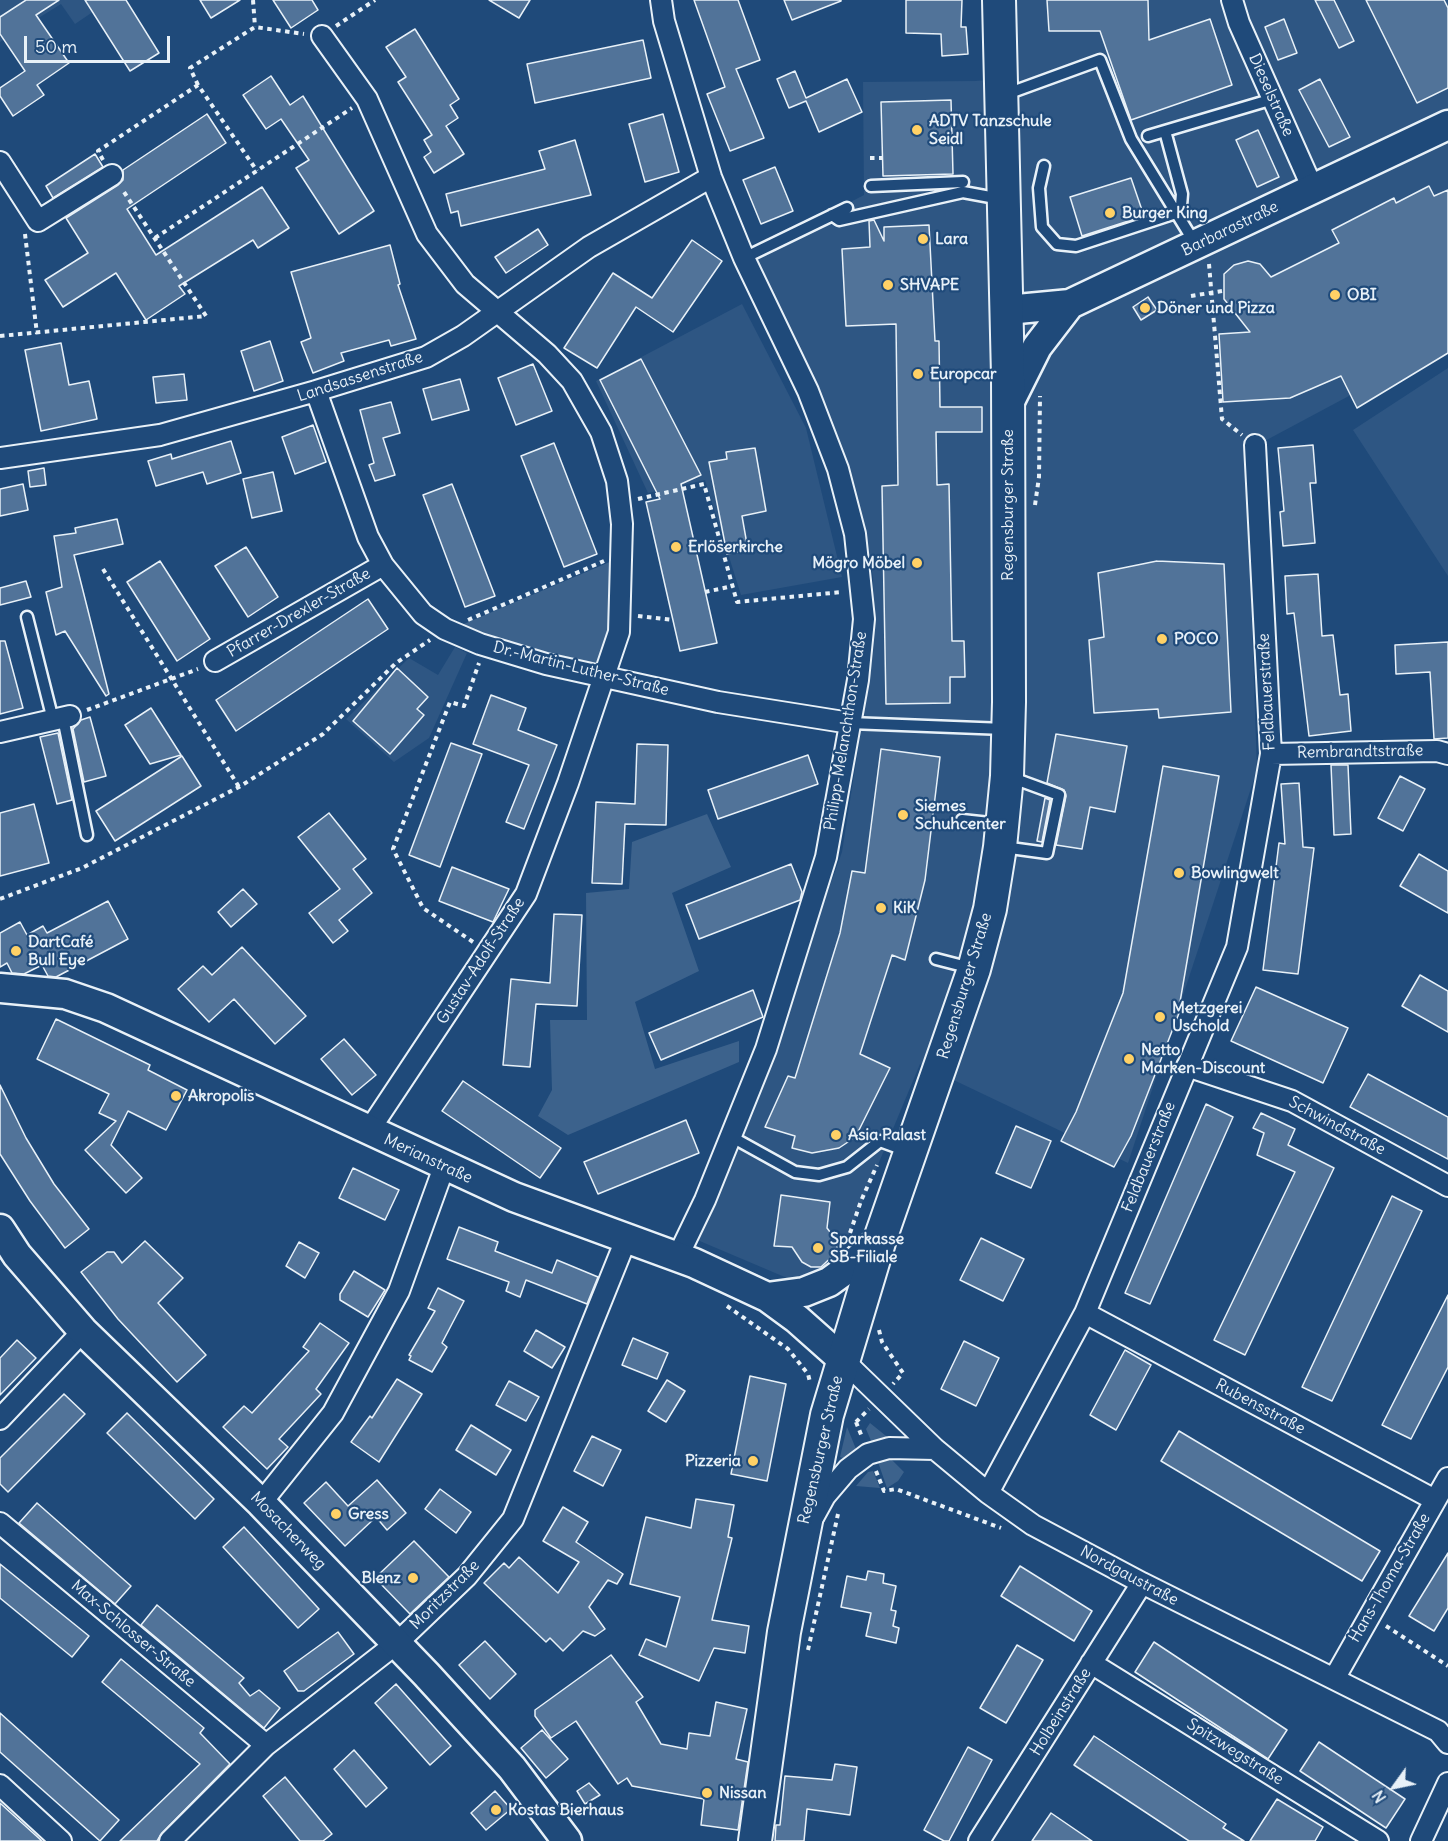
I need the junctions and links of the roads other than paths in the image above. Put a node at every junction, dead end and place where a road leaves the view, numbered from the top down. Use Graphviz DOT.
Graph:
graph roads {
  1 [pos="661,0"];
  2 [pos="999,0"];
  3 [pos="1232,0"];
  4 [pos="322,36"];
  5 [pos="1002,95"];
  6 [pos="1273,99"];
  7 [pos="1448,124"];
  8 [pos="1165,131"];
  9 [pos="1148,136"];
  10 [pos="0,162"];
  11 [pos="1044,166"];
  12 [pos="112,175"];
  13 [pos="711,177"];
  14 [pos="963,182"];
  15 [pos="871,186"];
  16 [pos="1313,189"];
  17 [pos="1004,200"];
  18 [pos="847,208"];
  19 [pos="832,214"];
  20 [pos="1178,216"];
  21 [pos="1203,253"];
  22 [pos="744,258"];
  23 [pos="1070,304"];
  24 [pos="1006,310"];
  25 [pos="497,312"];
  26 [pos="316,391"];
  27 [pos="1008,405"];
  28 [pos="1254,445"];
  29 [pos="0,458"];
  30 [pos="383,565"];
  31 [pos="27,617"];
  32 [pos="215,662"];
  33 [pos="604,676"];
  34 [pos="62,718"];
  35 [pos="850,723"];
  36 [pos="1009,729"];
  37 [pos="0,732"];
  38 [pos="1271,754"];
  39 [pos="1448,754"];
  40 [pos="1007,776"];
  41 [pos="962,820"];
  42 [pos="87,835"];
  43 [pos="1001,836"];
  44 [pos="936,959"];
  45 [pos="974,969"];
  46 [pos="0,988"];
  47 [pos="1187,1066"];
  48 [pos="368,1132"];
  49 [pos="730,1136"];
  50 [pos="898,1148"];
  51 [pos="444,1167"];
  52 [pos="1448,1186"];
  53 [pos="0,1229"];
  54 [pos="627,1237"];
  55 [pos="880,1239"];
  56 [pos="678,1256"];
  57 [pos="768,1297"];
  58 [pos="1085,1314"];
  59 [pos="83,1331"];
  60 [pos="842,1359"];
  61 [pos="0,1419"];
  62 [pos="935,1449"];
  63 [pos="1448,1478"];
  64 [pos="988,1492"];
  65 [pos="1435,1500"];
  66 [pos="261,1503"];
  67 [pos="0,1523"];
  68 [pos="801,1539"];
  69 [pos="1142,1583"];
  70 [pos="397,1642"];
  71 [pos="1091,1664"];
  72 [pos="1334,1679"];
  73 [pos="1448,1743"];
  74 [pos="266,1745"];
  75 [pos="1448,1783"];
  76 [pos="0,1785"];
  77 [pos="557,1836"];
  78 [pos="181,1837"];
  79 [pos="61,1841"];
  80 [pos="755,1841"];
  81 [pos="980,1841"];
  82 [pos="1378,1841"];
  83 [pos="1421,1841"];
  1 -- 13 [label="street, Philipp-Melanchthon-Straße"];
  2 -- 5 [label="main road, Regensburger Straße"];
  3 -- 6 [label="street, Dieselstraße"];
  4 -- 25 [label="street, Gustav-Adolf-Straße"];
  5 -- 17 [label="main road, Regensburger Straße"];
  5 -- 20 [label="lane"];
  6 -- 8 [label="lane"];
  6 -- 16 [label="street, Dieselstraße"];
  7 -- 16 [label="street, Barbarastraße"];
  8 -- 9 [label="lane"];
  8 -- 20 [label="lane"];
  10 -- 12 [label="street"];
  11 -- 20 [label="lane"];
  13 -- 22 [label="street, Philipp-Melanchthon-Straße"];
  13 -- 25 [label="street, Landsassenstraße"];
  14 -- 15 [label="lane"];
  16 -- 21 [label="street, Barbarastraße"];
  17 -- 19 [label="lane"];
  17 -- 24 [label="main road, Regensburger Straße"];
  18 -- 19 [label="lane"];
  19 -- 22 [label="lane"];
  20 -- 21 [label="lane"];
  21 -- 23 [label="street, Barbarastraße"];
  22 -- 35 [label="street, Philipp-Melanchthon-Straße"];
  23 -- 24 [label="street, Barbarastraße"];
  23 -- 27 [label="street"];
  24 -- 27 [label="main road, Regensburger Straße"];
  25 -- 26 [label="street, Landsassenstraße"];
  25 -- 33 [label="street, Gustav-Adolf-Straße"];
  26 -- 29 [label="street, Landsassenstraße"];
  26 -- 30 [label="street, Dr.-Martin-Luther-Straße"];
  27 -- 36 [label="main road, Regensburger Straße"];
  28 -- 38 [label="street, Feldbauerstraße"];
  30 -- 32 [label="street, Pfarrer-Drexler-Straße"];
  30 -- 33 [label="street, Dr.-Martin-Luther-Straße"];
  31 -- 34 [label="lane"];
  33 -- 35 [label="street, Dr.-Martin-Luther-Straße"];
  33 -- 48 [label="street, Gustav-Adolf-Straße"];
  34 -- 37 [label="street"];
  34 -- 42 [label="lane"];
  35 -- 36 [label="lane"];
  35 -- 49 [label="street, Philipp-Melanchthon-Straße"];
  36 -- 40 [label="main road, Regensburger Straße"];
  38 -- 39 [label="street, Rembrandtstraße"];
  38 -- 47 [label="street, Feldbauerstraße"];
  40 -- 43 [label="main road, Regensburger Straße"];
  40 -- 43 [label="lane"];
  41 -- 43 [label="lane"];
  43 -- 45 [label="main road, Regensburger Straße"];
  44 -- 45 [label="lane"];
  45 -- 50 [label="main road, Regensburger Straße"];
  46 -- 48 [label="street, Merianstraße"];
  47 -- 52 [label="street, Schwindstraße"];
  47 -- 58 [label="street, Feldbauerstraße"];
  48 -- 51 [label="street, Merianstraße"];
  49 -- 50 [label="lane"];
  49 -- 56 [label="street, Philipp-Melanchthon-Straße"];
  50 -- 55 [label="main road, Regensburger Straße"];
  51 -- 54 [label="street, Merianstraße"];
  51 -- 66 [label="street"];
  53 -- 59 [label="street, Mosacherweg"];
  54 -- 56 [label="street, Merianstraße"];
  54 -- 70 [label="street, Moritzstraße"];
  55 -- 57 [label="street"];
  55 -- 60 [label="main road, Regensburger Straße"];
  56 -- 57 [label="street, Merianstraße"];
  57 -- 60 [label="street, Merianstraße"];
  58 -- 64 [label="street, Feldbauerstraße"];
  58 -- 65 [label="street, Rubensstraße"];
  59 -- 61 [label="street"];
  59 -- 66 [label="street, Mosacherweg"];
  60 -- 62 [label="street, Nordgaustraße"];
  60 -- 68 [label="main road, Regensburger Straße"];
  62 -- 64 [label="street, Nordgaustraße"];
  62 -- 68 [label="street"];
  63 -- 65 [label="street, Hans-Thoma-Straße"];
  64 -- 69 [label="street, Nordgaustraße"];
  65 -- 72 [label="street, Hans-Thoma-Straße"];
  66 -- 70 [label="street, Mosacherweg"];
  67 -- 74 [label="street, Max-Schlosser-Straße"];
  68 -- 80 [label="main road, Regensburger Straße"];
  69 -- 71 [label="street, Holbeinstraße"];
  69 -- 72 [label="street, Nordgaustraße"];
  70 -- 74 [label="street, Moritzstraße"];
  70 -- 77 [label="street, Mosacherweg"];
  71 -- 81 [label="street, Holbeinstraße"];
  71 -- 82 [label="street, Spitzwegstraße"];
  72 -- 73 [label="street, Nordgaustraße"];
  74 -- 78 [label="street, Moritzstraße"];
  75 -- 83 [label="street"];
  76 -- 79 [label="street"];
}
